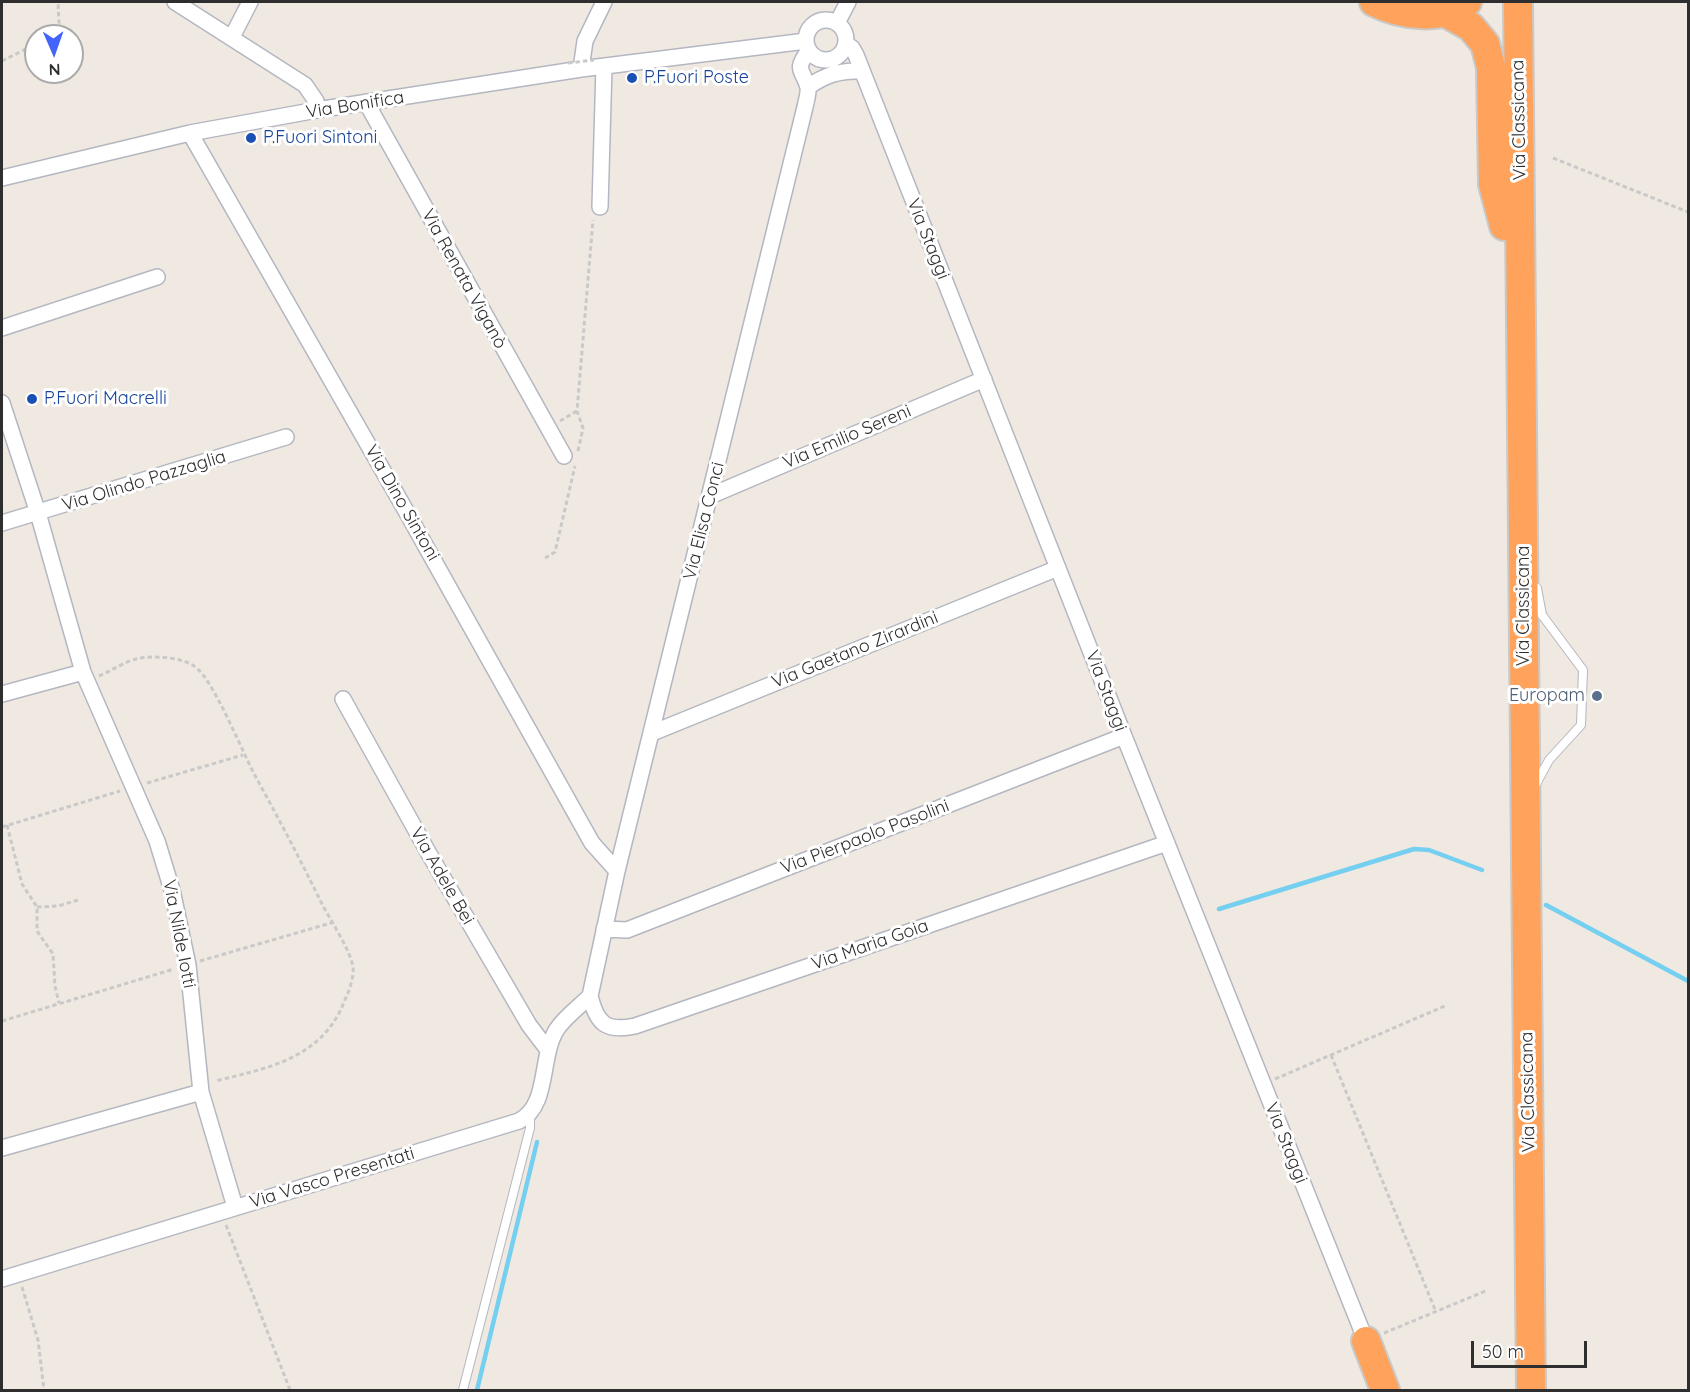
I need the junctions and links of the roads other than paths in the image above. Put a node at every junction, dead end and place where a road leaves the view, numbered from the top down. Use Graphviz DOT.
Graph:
graph roads {
  1 [pos="175,2"];
  2 [pos="250,2"];
  3 [pos="604,2"];
  4 [pos="848,2"];
  5 [pos="1374,2"];
  6 [pos="1503,2"];
  7 [pos="1518,2"];
  8 [pos="1457,7"];
  9 [pos="837,23"];
  10 [pos="232,36"];
  11 [pos="846,44"];
  12 [pos="807,45"];
  13 [pos="599,63"];
  14 [pos="575,66"];
  15 [pos="861,71"];
  16 [pos="808,87"];
  17 [pos="366,102"];
  18 [pos="317,110"];
  19 [pos="190,133"];
  20 [pos="2,178"];
  21 [pos="600,207"];
  22 [pos="1504,226"];
  23 [pos="157,277"];
  24 [pos="2,328"];
  25 [pos="984,379"];
  26 [pos="2,403"];
  27 [pos="286,437"];
  28 [pos="564,456"];
  29 [pos="710,496"];
  30 [pos="38,513"];
  31 [pos="2,523"];
  32 [pos="1058,568"];
  33 [pos="1536,582"];
  34 [pos="85,677"];
  35 [pos="2,694"];
  36 [pos="343,699"];
  37 [pos="652,733"];
  38 [pos="1124,736"];
  39 [pos="1167,843"];
  40 [pos="617,871"];
  41 [pos="604,929"];
  42 [pos="1526,944"];
  43 [pos="590,996"];
  44 [pos="548,1050"];
  45 [pos="200,1089"];
  46 [pos="530,1115"];
  47 [pos="2,1148"];
  48 [pos="228,1210"];
  49 [pos="2,1279"];
  50 [pos="1366,1341"];
  51 [pos="463,1390"];
  52 [pos="1386,1390"];
  53 [pos="1514,1390"];
  54 [pos="1531,1390"];
  1 -- 10 [label="street"];
  2 -- 10 [label="street"];
  3 -- 14 [label="street"];
  4 -- 9 [label="street"];
  5 -- 8 [label="highway"];
  6 -- 22 [label="highway, Via Classicana"];
  7 -- 42 [label="highway, Via Classicana"];
  8 -- 22 [label="highway"];
  9 -- 11 [label="street"];
  9 -- 12 [label="street"];
  10 -- 18 [label="street"];
  11 -- 12 [label="street"];
  11 -- 15 [label="street, Via Staggi"];
  12 -- 13 [label="street, Via Bonifica"];
  12 -- 16 [label="street, Via Elisa Conci"];
  13 -- 14 [label="street, Via Bonifica"];
  13 -- 21 [label="street"];
  14 -- 17 [label="street, Via Bonifica"];
  15 -- 16 [label="street"];
  15 -- 25 [label="street, Via Staggi"];
  16 -- 29 [label="street, Via Elisa Conci"];
  17 -- 18 [label="street, Via Bonifica"];
  17 -- 28 [label="street, Via Renata Viganò"];
  18 -- 19 [label="street, Via Bonifica"];
  19 -- 20 [label="street, Via Bonifica"];
  19 -- 40 [label="street, Via Dino Sintoni"];
  22 -- 53 [label="highway, Via Classicana"];
  23 -- 24 [label="street"];
  25 -- 29 [label="street, Via Emilio Sereni"];
  25 -- 32 [label="street, Via Staggi"];
  26 -- 30 [label="street, Via Nilde Iotti"];
  27 -- 30 [label="street, Via Olindo Pazzaglia"];
  29 -- 37 [label="street, Via Elisa Conci"];
  30 -- 31 [label="street, Via Olindo Pazzaglia"];
  30 -- 34 [label="street, Via Nilde Iotti"];
  32 -- 37 [label="street, Via Gaetano Zirardini"];
  32 -- 38 [label="street, Via Staggi"];
  33 -- 42 [label="lane"];
  34 -- 35 [label="street"];
  34 -- 45 [label="street, Via Nilde Iotti"];
  36 -- 44 [label="street, Via Adele Bei"];
  37 -- 40 [label="street, Via Elisa Conci"];
  38 -- 39 [label="street, Via Staggi"];
  38 -- 41 [label="street, Via Pierpaolo Pasolini"];
  39 -- 43 [label="street, Via Maria Goia"];
  39 -- 50 [label="street, Via Staggi"];
  40 -- 41 [label="street, Via Elisa Conci"];
  41 -- 43 [label="street, Via Elisa Conci"];
  42 -- 54 [label="highway, Via Classicana"];
  43 -- 44 [label="street"];
  44 -- 46 [label="street"];
  45 -- 47 [label="street"];
  45 -- 48 [label="street, Via Nilde Iotti"];
  46 -- 48 [label="street, Via Vasco Presentati"];
  46 -- 51 [label="lane"];
  48 -- 49 [label="street, Via Vasco Presentati"];
  50 -- 52 [label="highway"];
}
